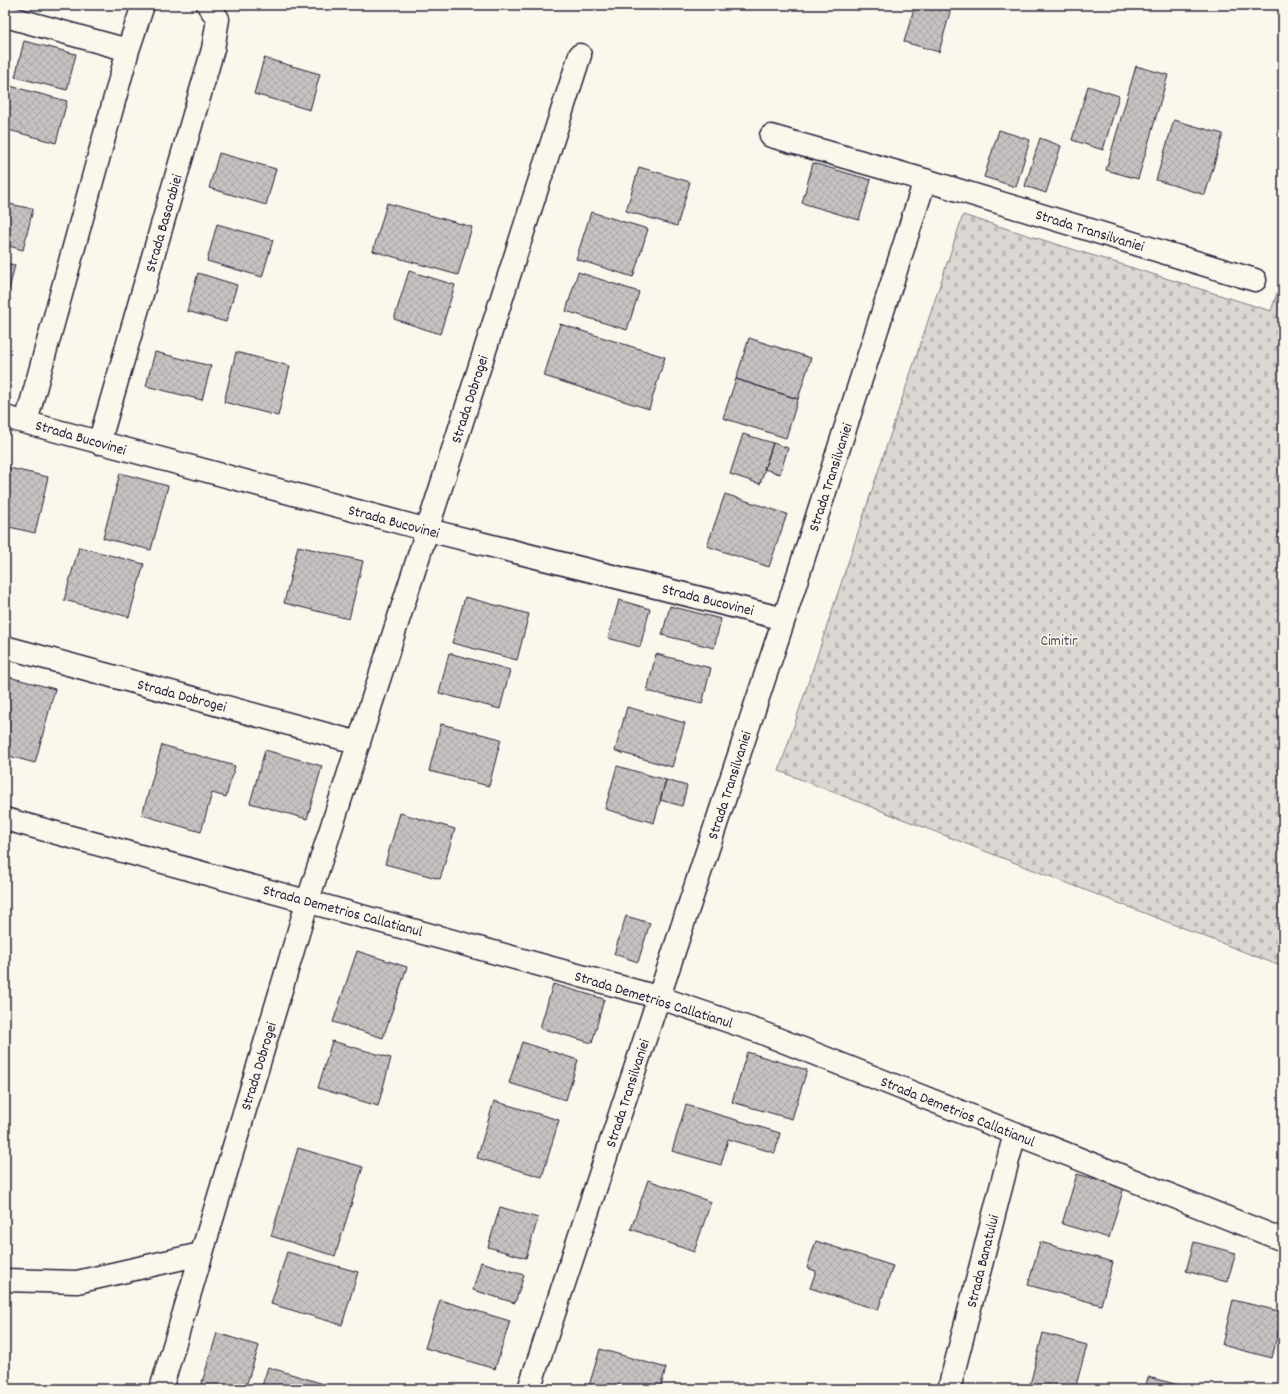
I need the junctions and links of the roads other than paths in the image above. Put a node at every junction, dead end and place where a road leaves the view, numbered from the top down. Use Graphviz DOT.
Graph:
graph roads {
  1 [pos="143,5"];
  2 [pos="208,5"];
  3 [pos="5,16"];
  4 [pos="128,50"];
  5 [pos="580,55"];
  6 [pos="771,136"];
  7 [pos="925,180"];
  8 [pos="1255,280"];
  9 [pos="15,419"];
  10 [pos="99,443"];
  11 [pos="428,530"];
  12 [pos="784,618"];
  13 [pos="5,647"];
  14 [pos="359,743"];
  15 [pos="5,818"];
  16 [pos="308,900"];
  17 [pos="658,998"];
  18 [pos="1015,1133"];
  19 [pos="1283,1240"];
  20 [pos="201,1254"];
  21 [pos="5,1280"];
  22 [pos="161,1389"];
  23 [pos="529,1389"];
  24 [pos="949,1389"];
  1 -- 4 [label="street"];
  2 -- 10 [label="street, Strada Basarabiei"];
  3 -- 4 [label="street"];
  4 -- 9 [label="street"];
  5 -- 11 [label="street, Strada Dobrogei"];
  6 -- 7 [label="street, Strada Transilvaniei"];
  7 -- 8 [label="street, Strada Transilvaniei"];
  7 -- 12 [label="street, Strada Transilvaniei"];
  9 -- 10 [label="street, Strada Bucovinei"];
  10 -- 11 [label="street, Strada Bucovinei"];
  11 -- 12 [label="street, Strada Bucovinei"];
  11 -- 14 [label="street, Strada Dobrogei"];
  12 -- 17 [label="street, Strada Transilvaniei"];
  13 -- 14 [label="street, Strada Dobrogei"];
  14 -- 16 [label="street, Strada Dobrogei"];
  15 -- 16 [label="street, Strada Demetrios Callatianul"];
  16 -- 17 [label="street, Strada Demetrios Callatianul"];
  16 -- 20 [label="street, Strada Dobrogei"];
  17 -- 18 [label="street, Strada Demetrios Callatianul"];
  17 -- 23 [label="street, Strada Transilvaniei"];
  18 -- 19 [label="street, Strada Demetrios Callatianul"];
  18 -- 24 [label="street, Strada Banatului"];
  20 -- 21 [label="street"];
  20 -- 22 [label="street, Strada Dobrogei"];
}
